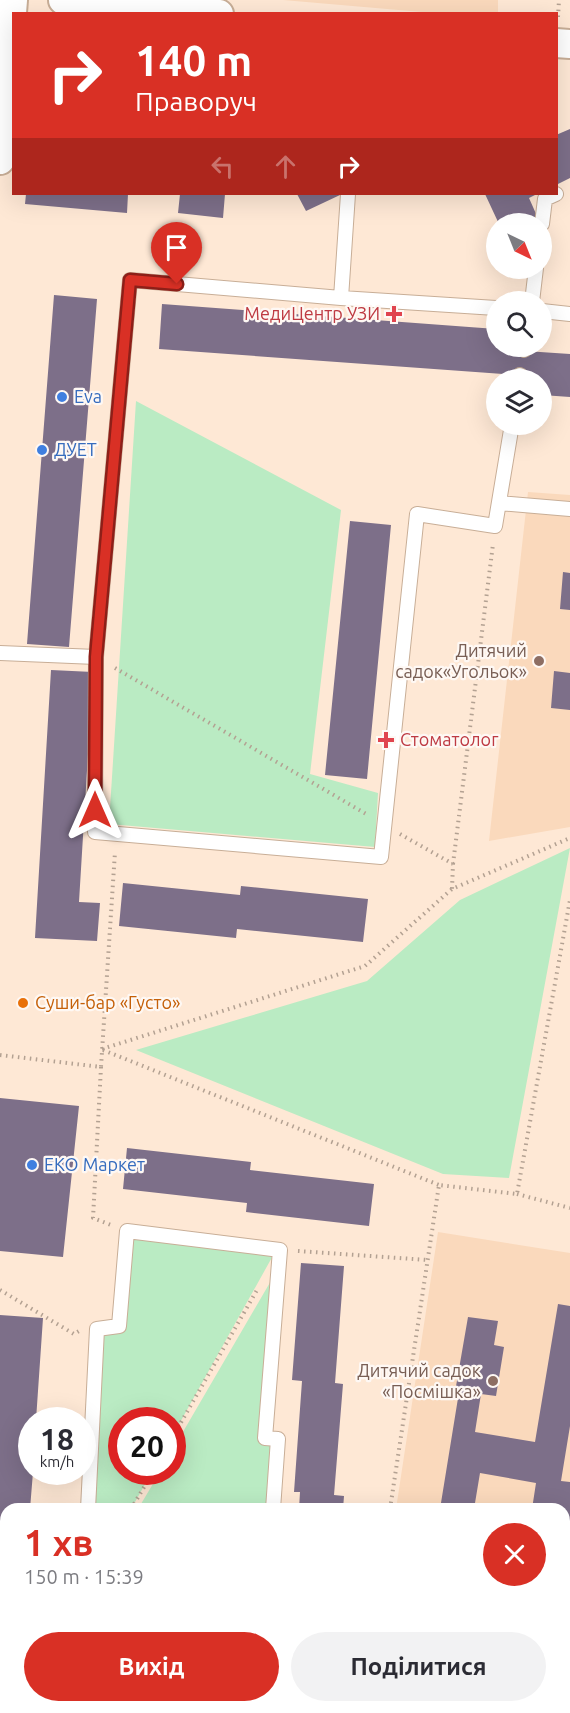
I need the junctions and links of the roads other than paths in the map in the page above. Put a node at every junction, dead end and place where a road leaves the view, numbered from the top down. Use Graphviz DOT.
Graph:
graph roads {
  1 [pos="63,0"];
  2 [pos="12,12"];
  3 [pos="197,12"];
  4 [pos="0,160"];
  5 [pos="348,195"];
  6 [pos="552,195"];
  7 [pos="543,213"];
  8 [pos="341,298"];
  9 [pos="486,307"];
  10 [pos="552,312"];
  11 [pos="570,314"];
  12 [pos="510,435"];
  13 [pos="499,503"];
  14 [pos="570,509"];
  15 [pos="0,654"];
  16 [pos="96,657"];
  17 [pos="88,1503"];
  18 [pos="274,1503"];
  1 -- 3 [label="street"];
  2 -- 4 [label="street"];
  5 -- 8 [label="lane"];
  6 -- 7 [label="lane"];
  8 -- 9 [label="lane"];
  8 -- 16 [label="lane"];
  10 -- 11 [label="lane"];
  12 -- 13 [label="lane"];
  13 -- 14 [label="lane"];
  13 -- 16 [label="lane"];
  15 -- 16 [label="lane"];
  17 -- 18 [label="lane"];
}
